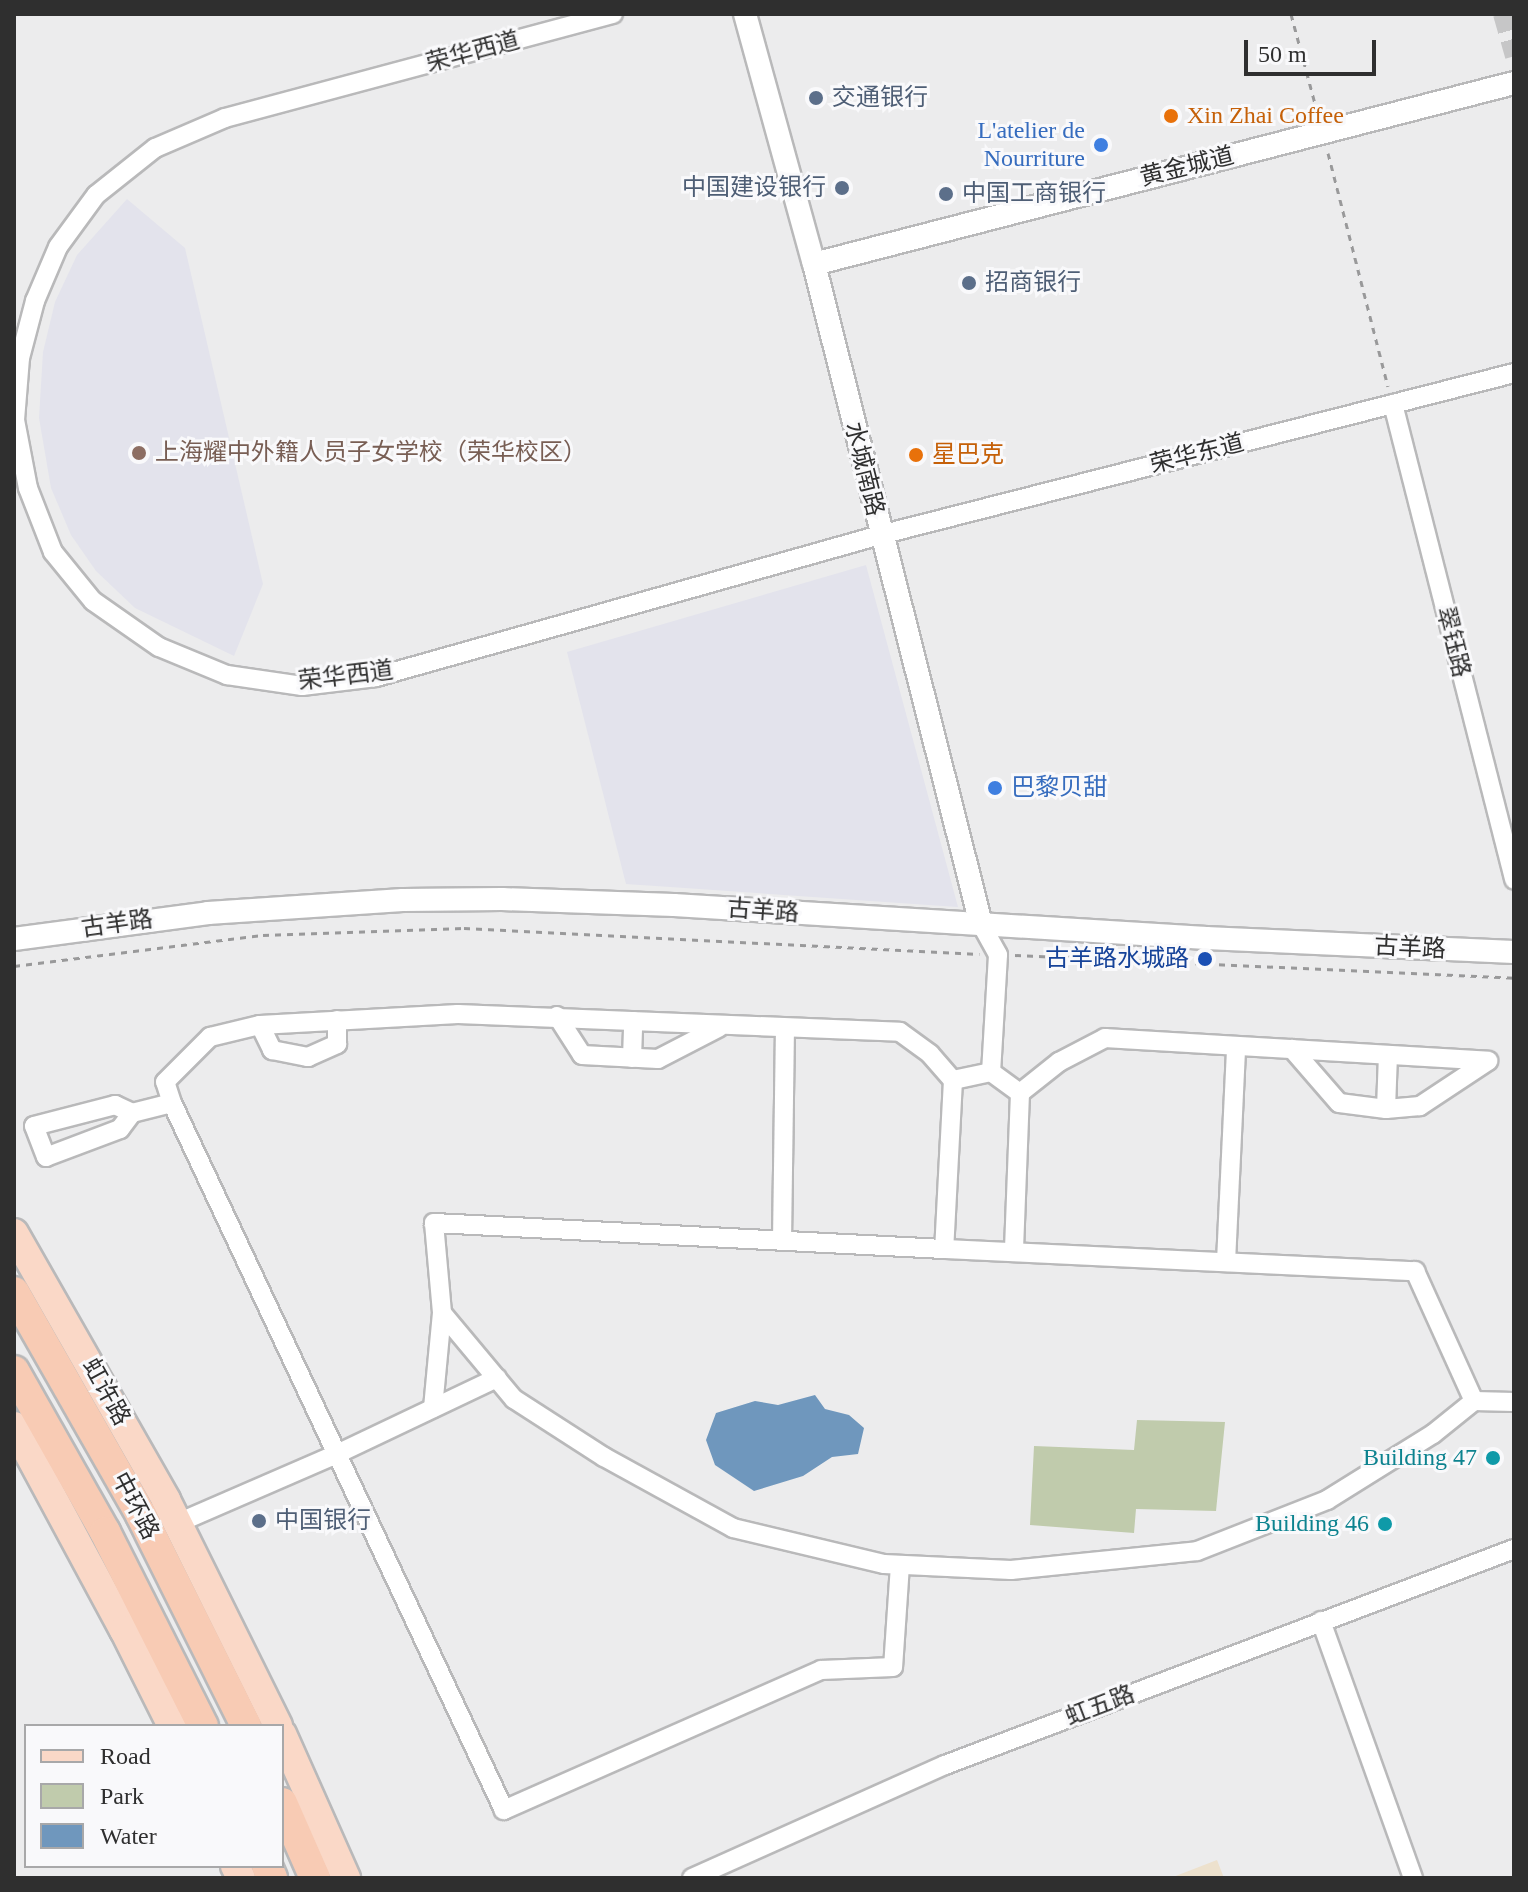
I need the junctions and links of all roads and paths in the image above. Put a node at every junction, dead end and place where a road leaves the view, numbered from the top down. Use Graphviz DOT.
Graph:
graph roads {
  1 [pos="613,14"];
  2 [pos="745,14"];
  3 [pos="1291,14"];
  4 [pos="1514,83"];
  5 [pos="1323,132"];
  6 [pos="814,264"];
  7 [pos="1514,373"];
  8 [pos="1393,404"];
  9 [pos="880,535"];
  10 [pos="1514,880"];
  11 [pos="981,924"];
  12 [pos="14,939"];
  13 [pos="1514,952"];
  14 [pos="998,955"];
  15 [pos="14,966"];
  16 [pos="1514,978"];
  17 [pos="557,1016"];
  18 [pos="337,1020"];
  19 [pos="633,1021"];
  20 [pos="304,1023"];
  21 [pos="260,1025"];
  22 [pos="721,1026"];
  23 [pos="785,1029"];
  24 [pos="1236,1046"];
  25 [pos="1292,1049"];
  26 [pos="1388,1055"];
  27 [pos="308,1057"];
  28 [pos="632,1058"];
  29 [pos="991,1072"];
  30 [pos="953,1080"];
  31 [pos="1020,1093"];
  32 [pos="172,1103"];
  33 [pos="1386,1109"];
  34 [pos="132,1113"];
  35 [pos="14,1233"];
  36 [pos="782,1241"];
  37 [pos="944,1249"];
  38 [pos="1014,1252"];
  39 [pos="1226,1262"];
  40 [pos="14,1292"];
  41 [pos="442,1313"];
  42 [pos="14,1371"];
  43 [pos="497,1378"];
  44 [pos="1474,1401"];
  45 [pos="1514,1402"];
  46 [pos="433,1408"];
  47 [pos="14,1426"];
  48 [pos="337,1454"];
  49 [pos="178,1523"];
  50 [pos="1514,1549"];
  51 [pos="900,1565"];
  52 [pos="1321,1621"];
  53 [pos="171,1724"];
  54 [pos="202,1724"];
  55 [pos="245,1724"];
  56 [pos="277,1724"];
  57 [pos="284,1738"];
  58 [pos="284,1808"];
  59 [pos="315,1878"];
  60 [pos="346,1878"];
  61 [pos="692,1878"];
  62 [pos="1413,1878"];
  1 -- 9 [label="street, 荣华西道"];
  2 -- 6 [label="street, 水城南路"];
  3 -- 5 [label="path"];
  4 -- 5 [label="street, 黄金城道"];
  5 -- 6 [label="street, 黄金城道"];
  5 -- 8 [label="path"];
  6 -- 9 [label="street, 水城南路"];
  7 -- 8 [label="street, 荣华东道"];
  8 -- 9 [label="street, 荣华东道"];
  8 -- 10 [label="street, 翠钰路"];
  9 -- 11 [label="street, 水城南路"];
  11 -- 12 [label="street, 古羊路"];
  11 -- 13 [label="street, 古羊路"];
  11 -- 14 [label="street"];
  14 -- 15 [label="path"];
  14 -- 16 [label="path"];
  14 -- 29 [label="street"];
  17 -- 18 [label="street"];
  17 -- 19 [label="street"];
  17 -- 28 [label="street"];
  18 -- 20 [label="street"];
  18 -- 27 [label="street"];
  19 -- 22 [label="street"];
  19 -- 28 [label="street"];
  20 -- 21 [label="street"];
  20 -- 27 [label="street"];
  21 -- 27 [label="street"];
  21 -- 32 [label="street"];
  22 -- 23 [label="street"];
  22 -- 28 [label="street"];
  23 -- 30 [label="street"];
  23 -- 36 [label="street"];
  24 -- 25 [label="street"];
  24 -- 31 [label="street"];
  24 -- 39 [label="street"];
  25 -- 26 [label="street"];
  25 -- 33 [label="street"];
  26 -- 33 [label="street"];
  26 -- 33 [label="street"];
  29 -- 30 [label="street"];
  29 -- 31 [label="street"];
  30 -- 37 [label="street"];
  31 -- 38 [label="street"];
  32 -- 34 [label="street"];
  32 -- 48 [label="street"];
  34 -- 34 [label="street"];
  35 -- 49 [label="main road, 虹许路"];
  36 -- 37 [label="street"];
  36 -- 41 [label="street"];
  37 -- 38 [label="street"];
  38 -- 39 [label="street"];
  39 -- 44 [label="street"];
  40 -- 55 [label="highway, 中环路"];
  41 -- 43 [label="street"];
  41 -- 46 [label="street"];
  42 -- 54 [label="highway, 中环路"];
  43 -- 46 [label="street"];
  43 -- 51 [label="street"];
  44 -- 45 [label="street"];
  44 -- 51 [label="street"];
  46 -- 48 [label="street"];
  47 -- 53 [label="main road"];
  48 -- 49 [label="street"];
  48 -- 51 [label="street"];
  49 -- 56 [label="main road, 虹许路"];
  50 -- 52 [label="street, 虹五路"];
  52 -- 61 [label="street, 虹五路"];
  52 -- 62 [label="street"];
  57 -- 60 [label="main road"];
  58 -- 59 [label="highway"];
}
